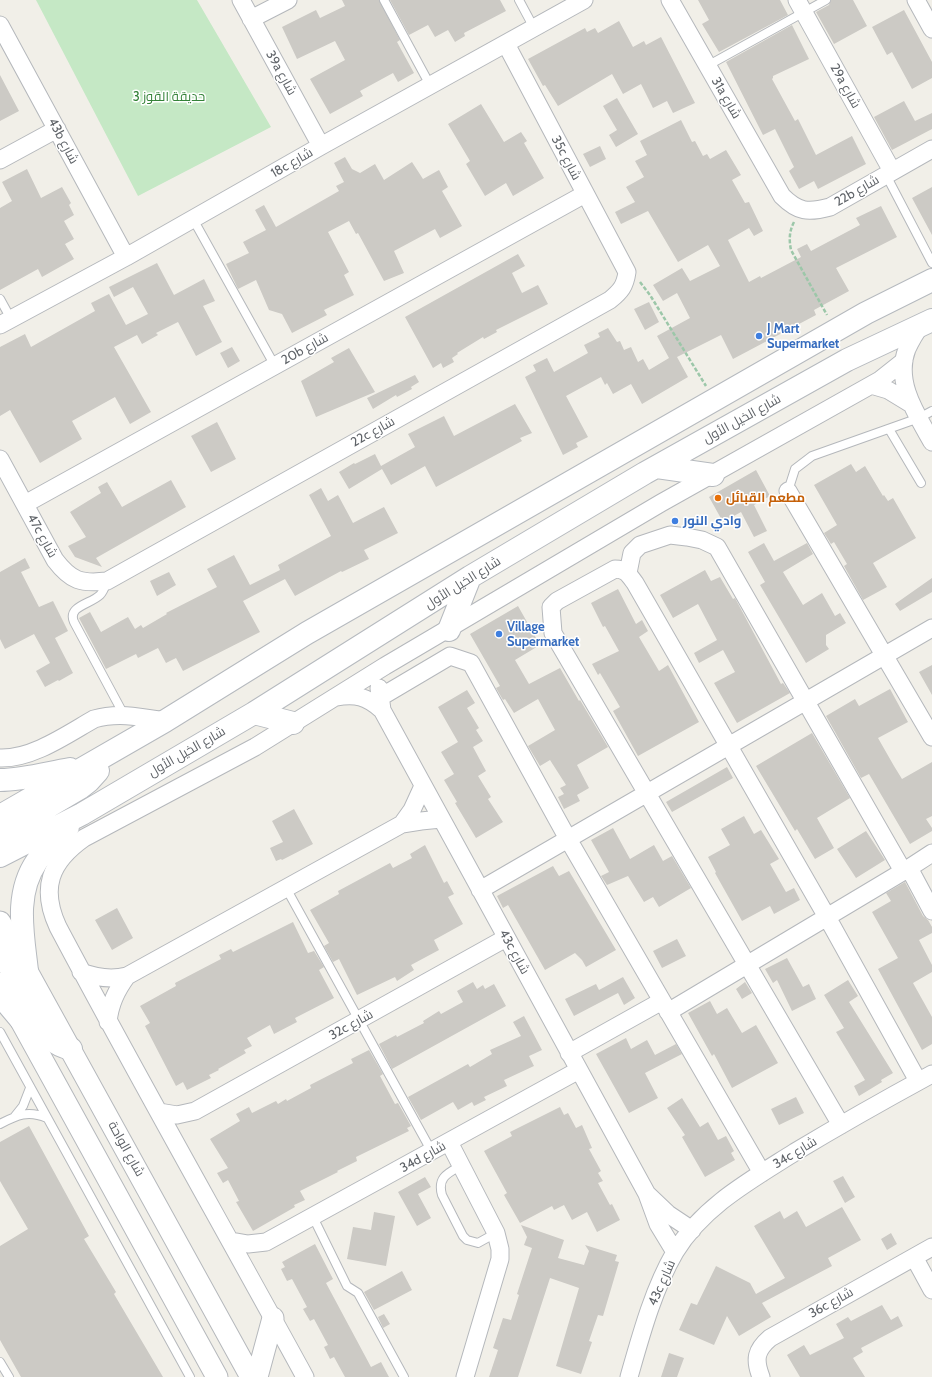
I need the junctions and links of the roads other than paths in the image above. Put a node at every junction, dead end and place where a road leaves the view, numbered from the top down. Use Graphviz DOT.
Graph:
graph roads {
  1 [pos="241,0"];
  2 [pos="288,0"];
  3 [pos="384,0"];
  4 [pos="519,0"];
  5 [pos="584,0"];
  6 [pos="670,0"];
  7 [pos="826,0"];
  8 [pos="916,0"];
  9 [pos="801,6"];
  10 [pos="251,19"];
  11 [pos="0,24"];
  12 [pos="534,28"];
  13 [pos="932,29"];
  14 [pos="506,44"];
  15 [pos="707,66"];
  16 [pos="430,85"];
  17 [pos="56,129"];
  18 [pos="321,146"];
  19 [pos="932,149"];
  20 [pos="0,160"];
  21 [pos="889,173"];
  22 [pos="585,194"];
  23 [pos="803,211"];
  24 [pos="193,219"];
  25 [pos="126,257"];
  26 [pos="932,263"];
  27 [pos="627,272"];
  28 [pos="932,280"];
  29 [pos="0,299"];
  30 [pos="6,322"];
  31 [pos="927,322"];
  32 [pos="904,361"];
  33 [pos="275,366"];
  34 [pos="871,385"];
  35 [pos="921,411"];
  36 [pos="889,429"];
  37 [pos="932,442"];
  38 [pos="0,459"];
  39 [pos="657,467"];
  40 [pos="713,475"];
  41 [pos="921,484"];
  42 [pos="788,491"];
  43 [pos="25,504"];
  44 [pos="628,573"];
  45 [pos="470,577"];
  46 [pos="107,581"];
  47 [pos="932,628"];
  48 [pos="449,630"];
  49 [pos="885,656"];
  50 [pos="385,666"];
  51 [pos="335,697"];
  52 [pos="806,701"];
  53 [pos="380,704"];
  54 [pos="254,713"];
  55 [pos="124,715"];
  56 [pos="165,721"];
  57 [pos="293,722"];
  58 [pos="932,737"];
  59 [pos="728,747"];
  60 [pos="108,754"];
  61 [pos="0,758"];
  62 [pos="89,765"];
  63 [pos="0,780"];
  64 [pos="423,786"];
  65 [pos="647,794"];
  66 [pos="82,814"];
  67 [pos="0,816"];
  68 [pos="441,819"];
  69 [pos="402,824"];
  70 [pos="0,835"];
  71 [pos="568,839"];
  72 [pos="932,853"];
  73 [pos="0,856"];
  74 [pos="906,869"];
  75 [pos="286,888"];
  76 [pos="480,890"];
  77 [pos="932,911"];
  78 [pos="827,917"];
  79 [pos="0,922"];
  80 [pos="506,938"];
  81 [pos="0,948"];
  82 [pos="747,965"];
  83 [pos="27,971"];
  84 [pos="81,972"];
  85 [pos="127,976"];
  86 [pos="0,983"];
  87 [pos="0,995"];
  88 [pos="665,1006"];
  89 [pos="20,1020"];
  90 [pos="359,1020"];
  91 [pos="108,1022"];
  92 [pos="0,1032"];
  93 [pos="70,1049"];
  94 [pos="569,1052"];
  95 [pos="578,1070"];
  96 [pos="928,1076"];
  97 [pos="30,1088"];
  98 [pos="195,1111"];
  99 [pos="159,1112"];
  100 [pos="15,1116"];
  101 [pos="47,1118"];
  102 [pos="0,1124"];
  103 [pos="840,1125"];
  104 [pos="449,1142"];
  105 [pos="177,1145"];
  106 [pos="432,1152"];
  107 [pos="462,1165"];
  108 [pos="762,1173"];
  109 [pos="646,1194"];
  110 [pos="313,1217"];
  111 [pos="692,1230"];
  112 [pos="496,1233"];
  113 [pos="231,1241"];
  114 [pos="266,1242"];
  115 [pos="932,1247"];
  116 [pos="675,1252"];
  117 [pos="914,1257"];
  118 [pos="248,1273"];
  119 [pos="932,1290"];
  120 [pos="171,1294"];
  121 [pos="273,1318"];
  122 [pos="0,1362"];
  123 [pos="9,1377"];
  124 [pos="190,1377"];
  125 [pos="200,1377"];
  126 [pos="217,1377"];
  127 [pos="251,1377"];
  128 [pos="257,1377"];
  129 [pos="305,1377"];
  130 [pos="404,1377"];
  131 [pos="466,1377"];
  132 [pos="629,1377"];
  133 [pos="761,1377"];
  1 -- 10 [label="street, 39a شارع"];
  2 -- 10 [label="street"];
  3 -- 16 [label="lane"];
  4 -- 12 [label="lane"];
  5 -- 12 [label="street, 18c شارع"];
  6 -- 15 [label="street, 31a شارع"];
  7 -- 9 [label="lane"];
  8 -- 13 [label="street"];
  9 -- 15 [label="lane"];
  9 -- 21 [label="street, 29a شارع"];
  10 -- 18 [label="street, 39a شارع"];
  11 -- 17 [label="street, 43b شارع"];
  12 -- 14 [label="street, 18c شارع"];
  14 -- 16 [label="street, 18c شارع"];
  14 -- 22 [label="street, 35c شارع"];
  15 -- 23 [label="street, 31a شارع"];
  16 -- 18 [label="street, 18c شارع"];
  17 -- 20 [label="street"];
  17 -- 25 [label="street, 43b شارع"];
  18 -- 24 [label="street, 18c شارع"];
  19 -- 21 [label="street, 22b شارع"];
  21 -- 23 [label="street, 22b شارع"];
  21 -- 26 [label="lane"];
  22 -- 27 [label="street, 35c شارع"];
  22 -- 33 [label="street, 20b شارع"];
  24 -- 25 [label="street, 18c شارع"];
  24 -- 33 [label="lane"];
  25 -- 30 [label="street, 18c شارع"];
  27 -- 46 [label="street, 22c شارع"];
  28 -- 56 [label="main road"];
  29 -- 30 [label="lane"];
  31 -- 32 [label="street"];
  31 -- 39 [label="main road, شارع الخيل الأول"];
  32 -- 34 [label="street"];
  32 -- 35 [label="street"];
  33 -- 43 [label="street, 20b شارع"];
  34 -- 35 [label="street"];
  34 -- 40 [label="street"];
  35 -- 36 [label="lane"];
  35 -- 37 [label="street"];
  36 -- 41 [label="lane"];
  36 -- 42 [label="lane"];
  38 -- 43 [label="street, 47c شارع"];
  39 -- 40 [label="main road"];
  39 -- 45 [label="main road, شارع الخيل الأول"];
  40 -- 48 [label="street"];
  42 -- 49 [label="street"];
  43 -- 46 [label="street, 47c شارع"];
  44 -- 52 [label="street"];
  44 -- 59 [label="street"];
  44 -- 65 [label="street"];
  45 -- 48 [label="main road"];
  45 -- 54 [label="main road, شارع الخيل الأول"];
  46 -- 55 [label="lane"];
  47 -- 49 [label="street"];
  48 -- 50 [label="street"];
  49 -- 52 [label="street"];
  49 -- 58 [label="street"];
  50 -- 51 [label="street"];
  50 -- 53 [label="street"];
  51 -- 53 [label="street, 43c شارع"];
  51 -- 57 [label="street"];
  52 -- 59 [label="street"];
  52 -- 74 [label="street"];
  53 -- 64 [label="street, 43c شارع"];
  53 -- 71 [label="street"];
  54 -- 57 [label="main road"];
  54 -- 66 [label="main road, شارع الخيل الأول"];
  55 -- 56 [label="street"];
  55 -- 61 [label="street"];
  56 -- 60 [label="main road"];
  57 -- 84 [label="street"];
  59 -- 65 [label="street"];
  59 -- 78 [label="street"];
  60 -- 62 [label="main road"];
  60 -- 70 [label="main road"];
  62 -- 63 [label="main road"];
  62 -- 67 [label="main road"];
  64 -- 68 [label="street, 43c شارع"];
  64 -- 69 [label="street"];
  65 -- 71 [label="street"];
  65 -- 82 [label="street"];
  66 -- 73 [label="main road, شارع الخيل الأول"];
  66 -- 83 [label="main road"];
  68 -- 69 [label="street"];
  68 -- 76 [label="street, 43c شارع"];
  69 -- 75 [label="street"];
  71 -- 76 [label="street"];
  71 -- 88 [label="street"];
  72 -- 74 [label="street"];
  74 -- 77 [label="street"];
  74 -- 78 [label="street"];
  75 -- 85 [label="street"];
  75 -- 90 [label="lane"];
  76 -- 80 [label="street, 43c شارع"];
  78 -- 82 [label="street"];
  78 -- 96 [label="street"];
  79 -- 83 [label="street, شارع الواحة"];
  80 -- 90 [label="street, 32c شارع"];
  80 -- 94 [label="street, 43c شارع"];
  81 -- 93 [label="main road"];
  82 -- 88 [label="street"];
  82 -- 103 [label="street"];
  83 -- 93 [label="street, شارع الواحة"];
  84 -- 85 [label="street"];
  84 -- 91 [label="street"];
  85 -- 91 [label="street"];
  86 -- 89 [label="street"];
  87 -- 89 [label="main road"];
  88 -- 94 [label="street"];
  88 -- 108 [label="street"];
  89 -- 120 [label="street"];
  90 -- 98 [label="street, 32c شارع"];
  90 -- 106 [label="lane"];
  91 -- 99 [label="street"];
  92 -- 97 [label="lane"];
  93 -- 127 [label="street, شارع الواحة"];
  94 -- 95 [label="street, 43c شارع"];
  95 -- 104 [label="street, 34d شارع"];
  95 -- 109 [label="street, 43c شارع"];
  96 -- 103 [label="street, 34c شارع"];
  97 -- 100 [label="lane"];
  97 -- 101 [label="lane"];
  98 -- 99 [label="street, 32c شارع"];
  98 -- 105 [label="street, 32c شارع"];
  99 -- 105 [label="street"];
  100 -- 101 [label="lane"];
  100 -- 102 [label="lane"];
  101 -- 124 [label="lane"];
  103 -- 108 [label="street, 34c شارع"];
  104 -- 106 [label="street, 34d شارع"];
  104 -- 107 [label="street"];
  105 -- 113 [label="street"];
  106 -- 110 [label="street, 34d شارع"];
  107 -- 112 [label="street"];
  107 -- 112 [label="lane"];
  108 -- 111 [label="street, 34c شارع"];
  109 -- 111 [label="street, 43c شارع"];
  109 -- 116 [label="street, 43c شارع"];
  110 -- 114 [label="street, 34d شارع"];
  110 -- 130 [label="lane"];
  111 -- 116 [label="street, 34c شارع"];
  112 -- 131 [label="street"];
  113 -- 114 [label="street, 34d شارع"];
  113 -- 118 [label="street"];
  114 -- 118 [label="street, 34d شارع"];
  115 -- 117 [label="street, 36c شارع"];
  116 -- 132 [label="street, 43c شارع"];
  117 -- 119 [label="street"];
  117 -- 133 [label="street, 36c شارع"];
  118 -- 121 [label="street"];
  120 -- 125 [label="street"];
  120 -- 126 [label="street"];
  121 -- 128 [label="street"];
  121 -- 129 [label="street"];
  122 -- 123 [label="lane"];
}
